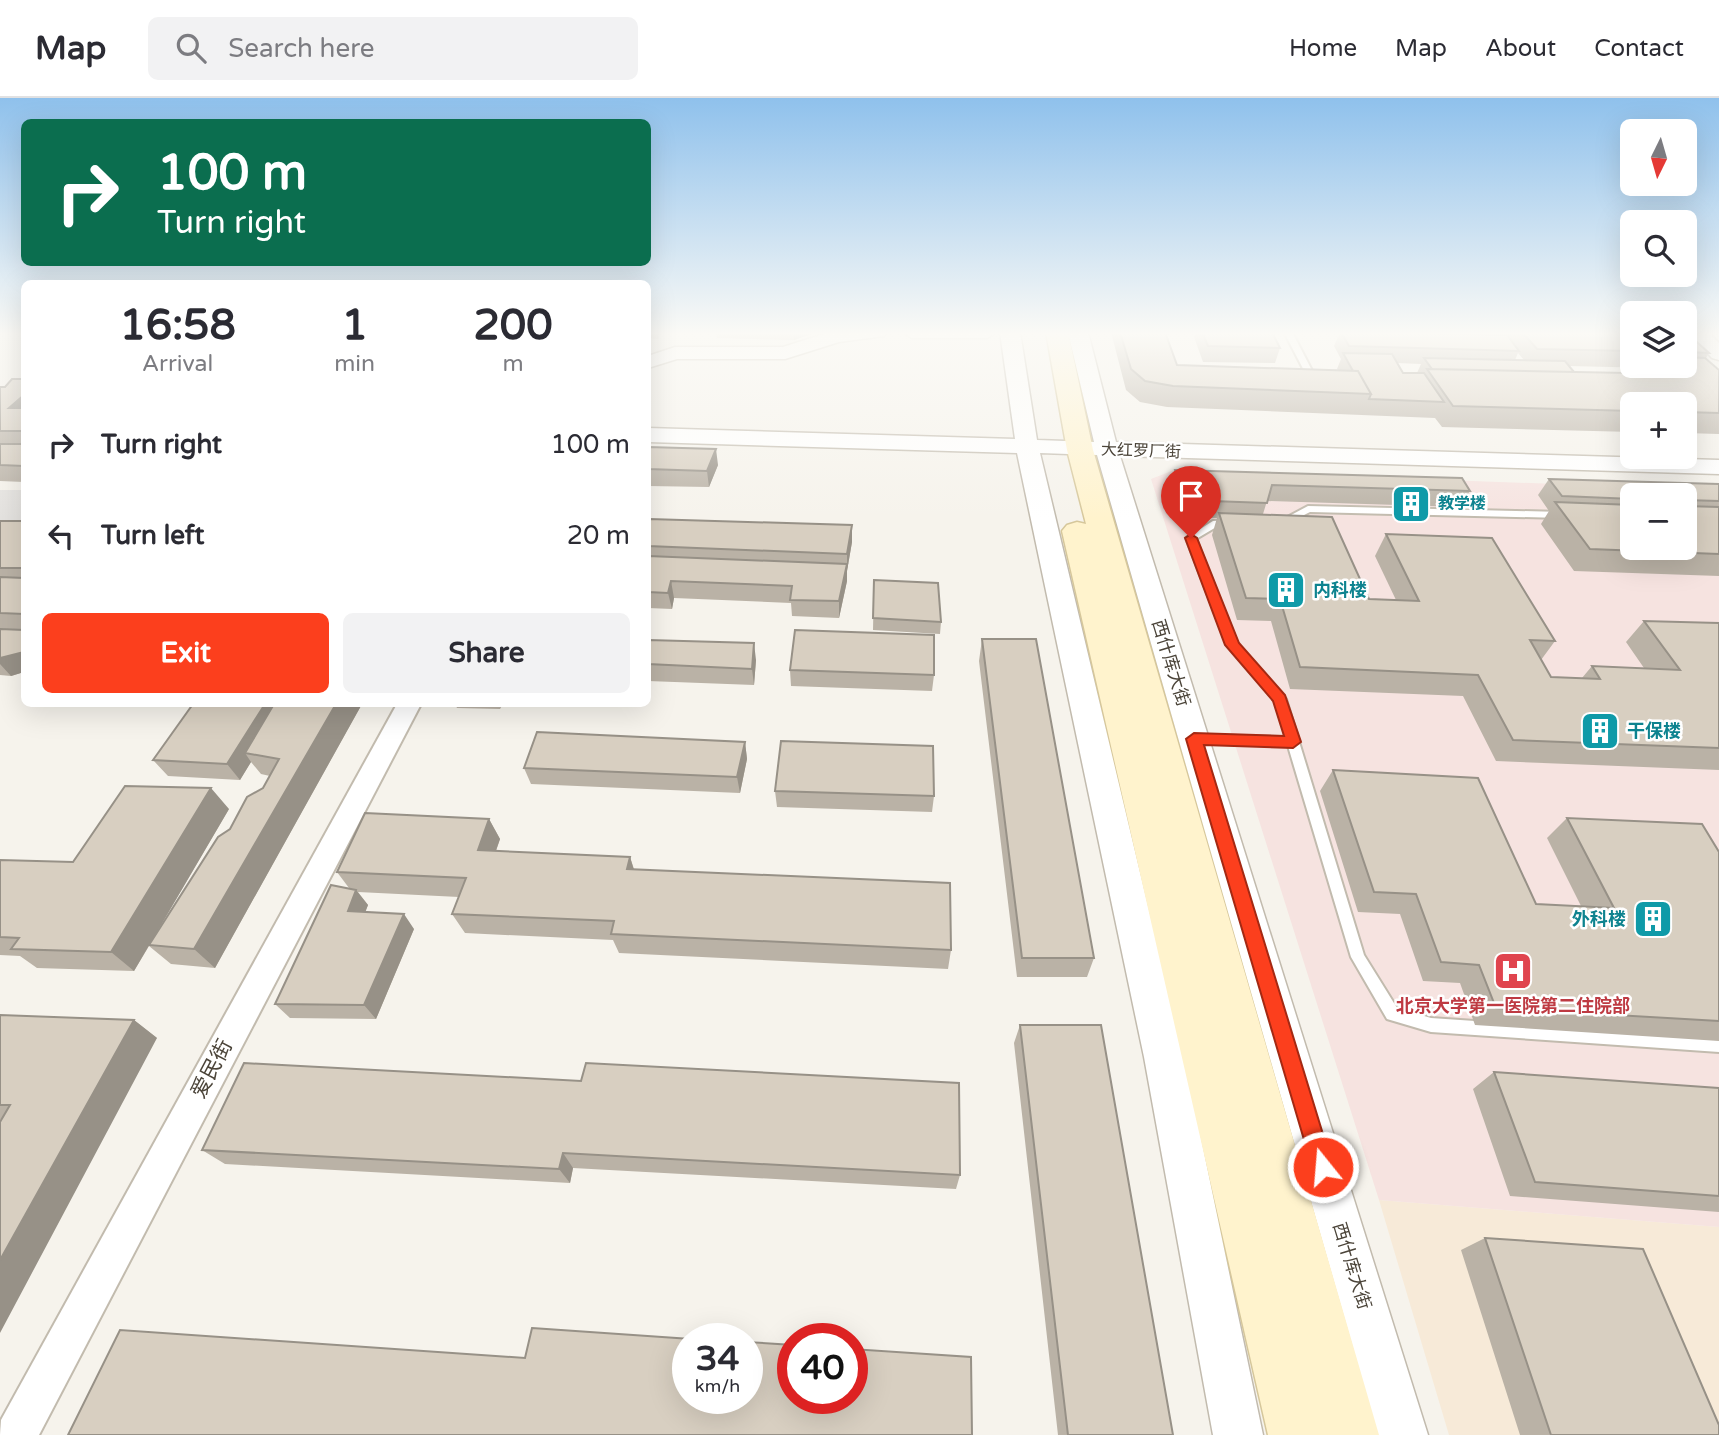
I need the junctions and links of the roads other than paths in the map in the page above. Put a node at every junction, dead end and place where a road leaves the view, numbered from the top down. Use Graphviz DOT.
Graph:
graph roads {
  1 [pos="1041,394"];
  2 [pos="1053,394"];
  3 [pos="1063,394"];
  4 [pos="1073,394"];
  5 [pos="651,435"];
  6 [pos="1068,449"];
  7 [pos="1719,467"];
  8 [pos="1570,515"];
  9 [pos="1242,523"];
  10 [pos="1268,523"];
  11 [pos="407,707"];
  12 [pos="1194,739"];
  13 [pos="1293,742"];
  14 [pos="1719,1045"];
  15 [pos="16,1435"];
  16 [pos="1238,1435"];
  17 [pos="1297,1435"];
  18 [pos="1350,1435"];
  19 [pos="1403,1435"];
  1 -- 6 [label="street, 西什库大街"];
  2 -- 6 [label="main road, 西什库大街"];
  3 -- 6 [label="main road, 西什库大街"];
  4 -- 6 [label="street, 西什库大街"];
  5 -- 6 [label="street, 大红罗厂街"];
  6 -- 7 [label="street, 大红罗厂街"];
  6 -- 12 [label="street, 西什库大街"];
  6 -- 16 [label="street, 西什库大街"];
  6 -- 17 [label="main road, 西什库大街"];
  6 -- 18 [label="main road, 西什库大街"];
  8 -- 10 [label="lane"];
  9 -- 13 [label="lane"];
  11 -- 15 [label="street, 爱民街"];
  12 -- 13 [label="lane"];
  12 -- 19 [label="street, 西什库大街"];
  13 -- 14 [label="lane"];
}
